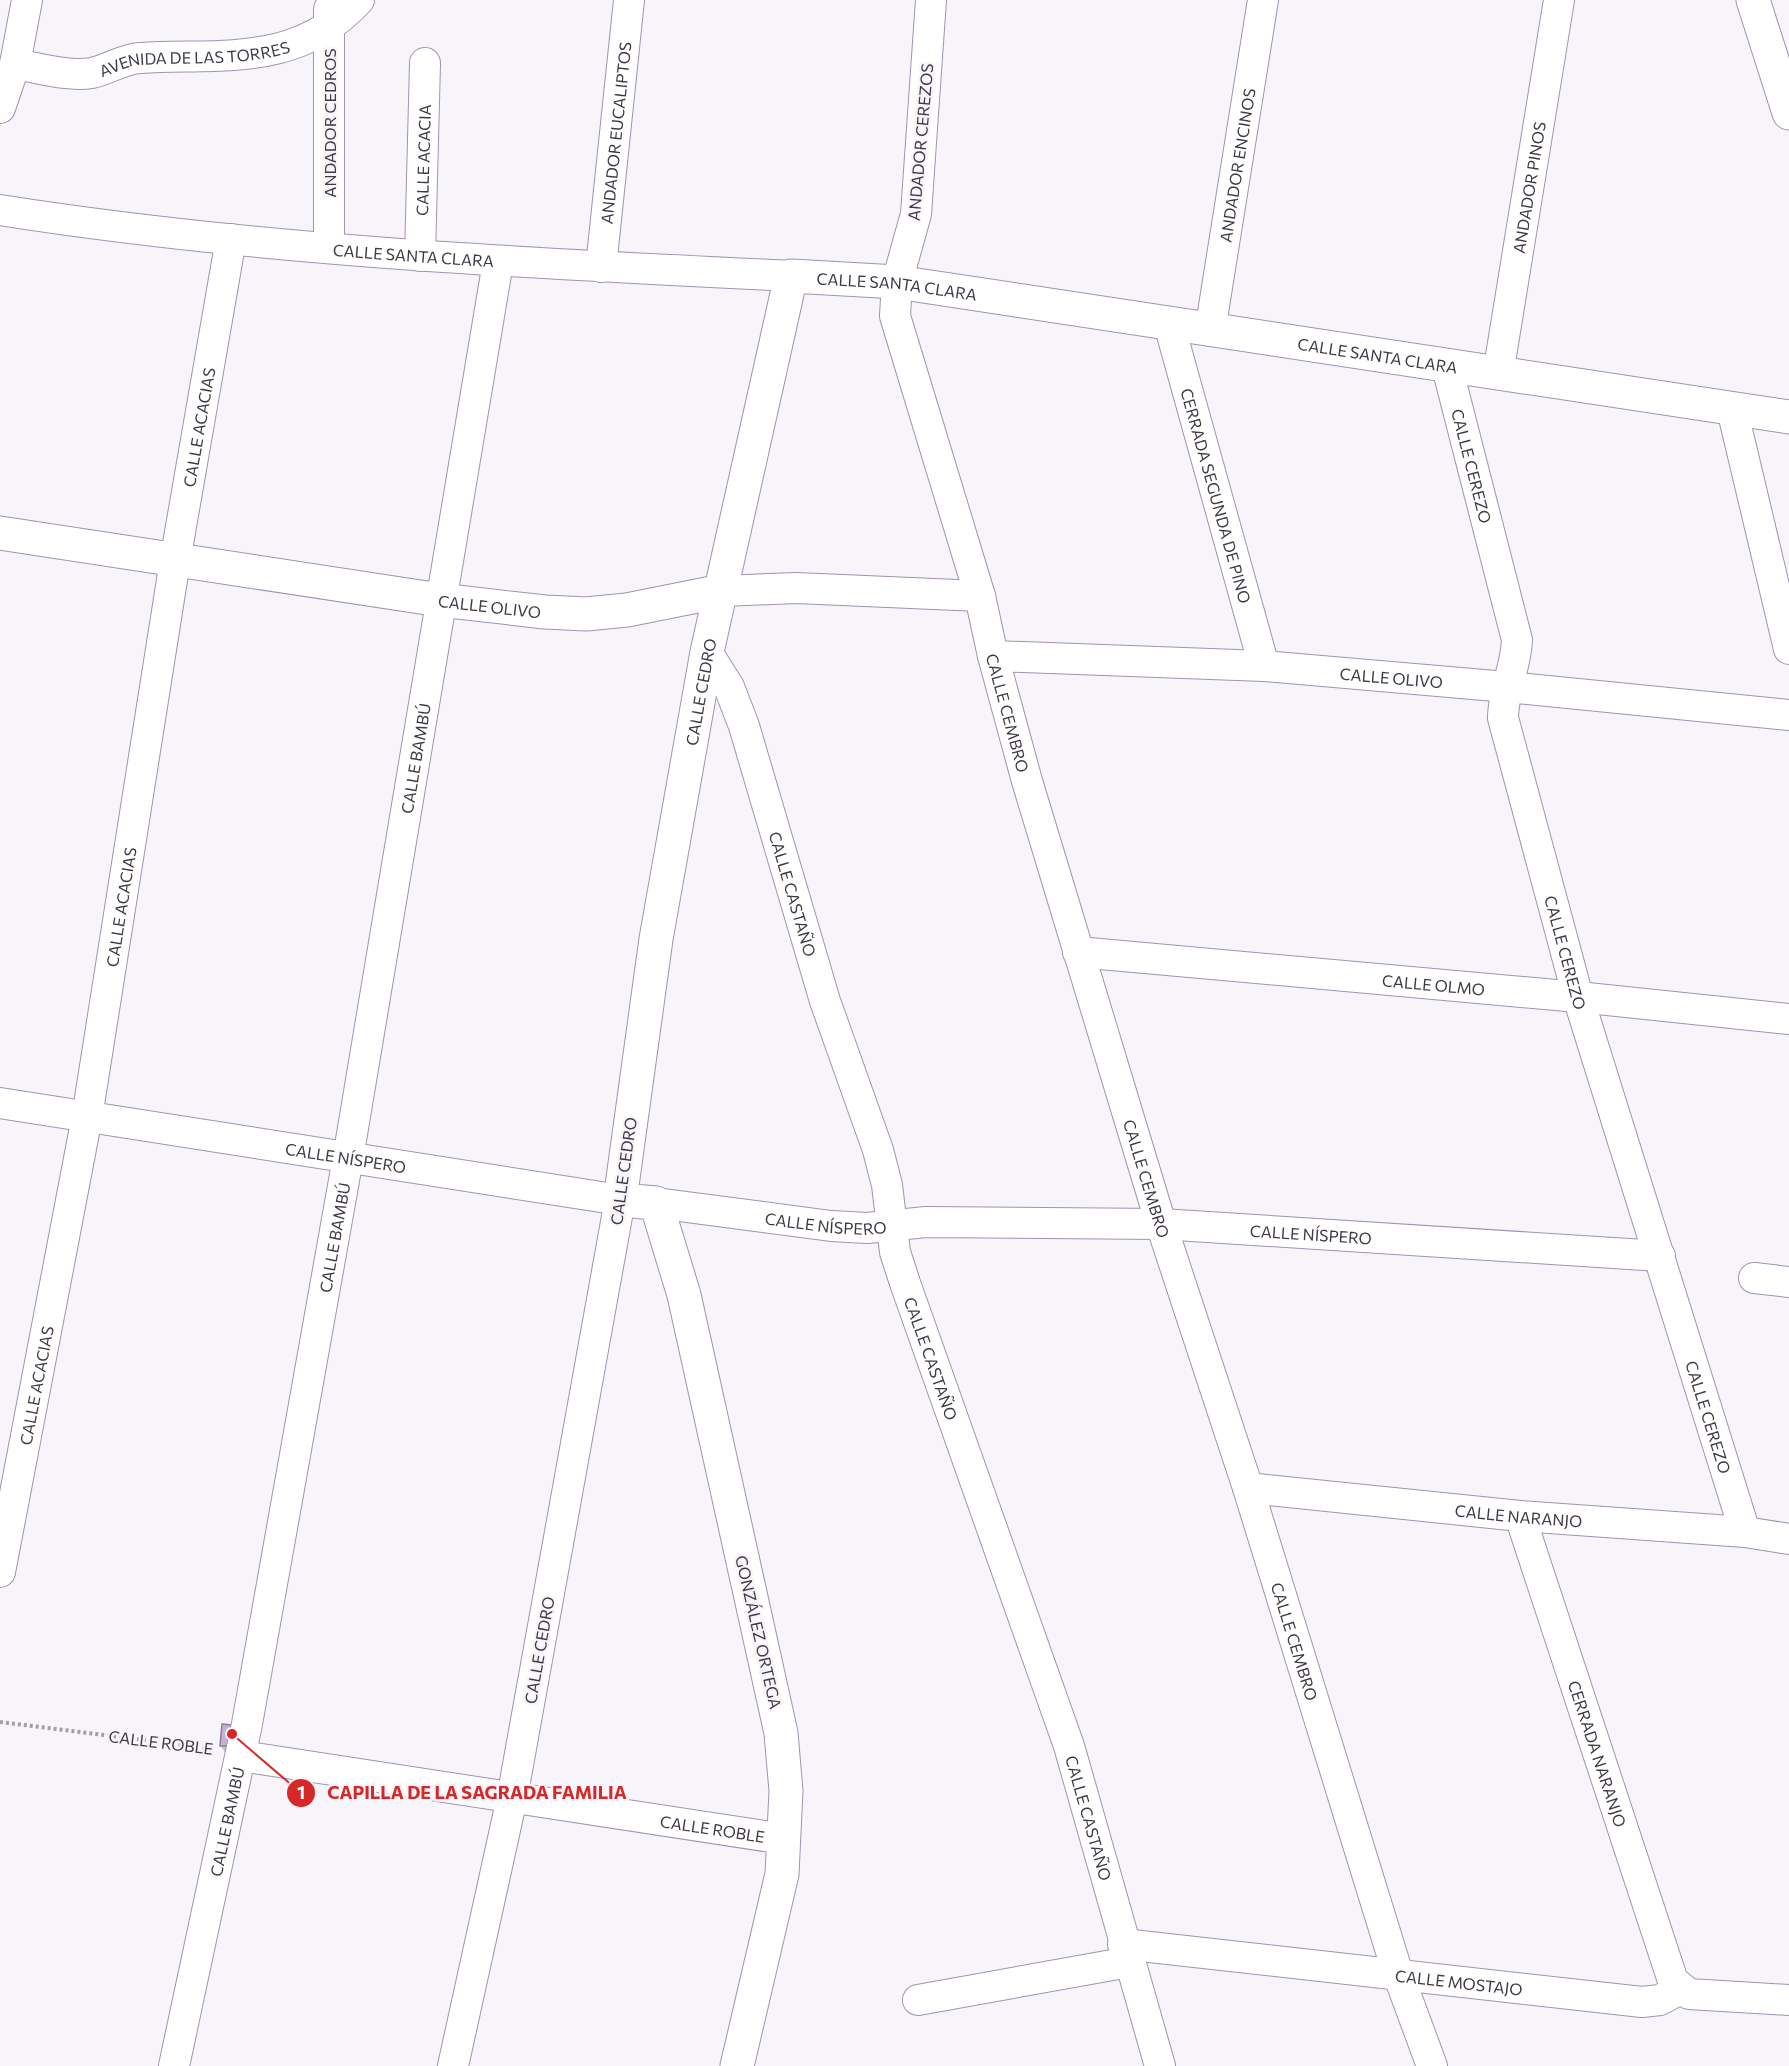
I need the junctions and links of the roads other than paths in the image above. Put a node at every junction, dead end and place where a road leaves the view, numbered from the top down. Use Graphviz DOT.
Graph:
graph roads {
  1 [pos="27,0"];
  2 [pos="359,0"];
  3 [pos="629,0"];
  4 [pos="931,0"];
  5 [pos="1263,0"];
  6 [pos="1559,0"];
  7 [pos="1753,0"];
  8 [pos="329,13"];
  9 [pos="424,63"];
  10 [pos="15,64"];
  11 [pos="0,108"];
  12 [pos="1789,113"];
  13 [pos="0,210"];
  14 [pos="231,239"];
  15 [pos="329,247"];
  16 [pos="420,256"];
  17 [pos="498,262"];
  18 [pos="601,267"];
  19 [pos="790,276"];
  20 [pos="897,282"];
  21 [pos="1169,324"];
  22 [pos="1210,331"];
  23 [pos="1447,367"];
  24 [pos="1498,375"];
  25 [pos="1732,409"];
  26 [pos="1789,417"];
  27 [pos="0,533"];
  28 [pos="175,561"];
  29 [pos="722,591"];
  30 [pos="981,596"];
  31 [pos="440,600"];
  32 [pos="1789,649"];
  33 [pos="707,652"];
  34 [pos="993,656"];
  35 [pos="1264,666"];
  36 [pos="1507,687"];
  37 [pos="1789,715"];
  38 [pos="1078,952"];
  39 [pos="1578,997"];
  40 [pos="1789,1019"];
  41 [pos="0,1103"];
  42 [pos="87,1117"];
  43 [pos="348,1158"];
  44 [pos="620,1200"];
  45 [pos="656,1203"];
  46 [pos="890,1224"];
  47 [pos="1161,1224"];
  48 [pos="1660,1256"];
  49 [pos="1754,1278"];
  50 [pos="1789,1282"];
  51 [pos="1248,1488"];
  52 [pos="1520,1516"];
  53 [pos="1745,1532"];
  54 [pos="1789,1539"];
  55 [pos="0,1572"];
  56 [pos="241,1756"];
  57 [pos="512,1798"];
  58 [pos="784,1839"];
  59 [pos="1126,1953"];
  60 [pos="1398,1974"];
  61 [pos="1680,1989"];
  62 [pos="918,2000"];
  63 [pos="1789,2000"];
  64 [pos="174,2066"];
  65 [pos="453,2066"];
  66 [pos="737,2066"];
  67 [pos="1160,2066"];
  68 [pos="1432,2066"];
  1 -- 10 [label="street"];
  2 -- 8 [label="street, AVENIDA DE LAS TORRES"];
  3 -- 18 [label="street, ANDADOR EUCALIPTOS"];
  4 -- 20 [label="street, ANDADOR CEREZOS"];
  5 -- 22 [label="street, ANDADOR ENCINOS"];
  6 -- 24 [label="street, ANDADOR PINOS"];
  7 -- 12 [label="street"];
  8 -- 10 [label="street, AVENIDA DE LAS TORRES"];
  8 -- 15 [label="street, ANDADOR CEDROS"];
  9 -- 16 [label="street, CALLE ACACIA"];
  10 -- 11 [label="street"];
  13 -- 14 [label="street, CALLE SANTA CLARA"];
  14 -- 15 [label="street, CALLE SANTA CLARA"];
  14 -- 28 [label="street, CALLE ACACIAS"];
  15 -- 16 [label="street, CALLE SANTA CLARA"];
  16 -- 17 [label="street, CALLE SANTA CLARA"];
  17 -- 18 [label="street, CALLE SANTA CLARA"];
  17 -- 31 [label="street, CALLE BAMBÚ"];
  18 -- 19 [label="street, CALLE SANTA CLARA"];
  19 -- 20 [label="street, CALLE SANTA CLARA"];
  19 -- 29 [label="street, CALLE CEDRO"];
  20 -- 21 [label="street, CALLE SANTA CLARA"];
  20 -- 30 [label="street, CALLE CEMBRO"];
  21 -- 22 [label="street, CALLE SANTA CLARA"];
  21 -- 35 [label="street, CERRADA SEGUNDA DE PINO"];
  22 -- 23 [label="street, CALLE SANTA CLARA"];
  23 -- 24 [label="street, CALLE SANTA CLARA"];
  23 -- 36 [label="street, CALLE CEREZO"];
  24 -- 25 [label="street, CALLE SANTA CLARA"];
  25 -- 26 [label="street, CALLE SANTA CLARA"];
  25 -- 32 [label="street"];
  27 -- 28 [label="street, CALLE OLIVO"];
  28 -- 31 [label="street, CALLE OLIVO"];
  28 -- 42 [label="street, CALLE ACACIAS"];
  29 -- 30 [label="street, CALLE OLIVO"];
  29 -- 31 [label="street, CALLE OLIVO"];
  29 -- 33 [label="street, CALLE CEDRO"];
  30 -- 34 [label="street, CALLE CEMBRO"];
  31 -- 43 [label="street, CALLE BAMBÚ"];
  33 -- 44 [label="street, CALLE CEDRO"];
  33 -- 46 [label="street, CALLE CASTAÑO"];
  34 -- 35 [label="street, CALLE OLIVO"];
  34 -- 38 [label="street, CALLE CEMBRO"];
  35 -- 36 [label="street, CALLE OLIVO"];
  36 -- 37 [label="street, CALLE OLIVO"];
  36 -- 39 [label="street, CALLE CEREZO"];
  38 -- 39 [label="street, CALLE OLMO"];
  38 -- 47 [label="street, CALLE CEMBRO"];
  39 -- 40 [label="street, CALLE OLMO"];
  39 -- 48 [label="street, CALLE CEREZO"];
  41 -- 42 [label="street, CALLE NÍSPERO"];
  42 -- 43 [label="street, CALLE NÍSPERO"];
  42 -- 55 [label="street, CALLE ACACIAS"];
  43 -- 44 [label="street, CALLE NÍSPERO"];
  43 -- 56 [label="street, CALLE BAMBÚ"];
  44 -- 45 [label="street, CALLE NÍSPERO"];
  44 -- 57 [label="street, CALLE CEDRO"];
  45 -- 46 [label="street, CALLE NÍSPERO"];
  45 -- 58 [label="street, GONZÁLEZ ORTEGA"];
  46 -- 47 [label="street, CALLE NÍSPERO"];
  46 -- 59 [label="street, CALLE CASTAÑO"];
  47 -- 48 [label="street, CALLE NÍSPERO"];
  47 -- 51 [label="street, CALLE CEMBRO"];
  48 -- 53 [label="street, CALLE CEREZO"];
  49 -- 50 [label="street"];
  51 -- 52 [label="street, CALLE NARANJO"];
  51 -- 60 [label="street, CALLE CEMBRO"];
  52 -- 53 [label="street, CALLE NARANJO"];
  52 -- 61 [label="street, CERRADA NARANJO"];
  53 -- 54 [label="street, CALLE NARANJO"];
  56 -- 57 [label="street, CALLE ROBLE"];
  56 -- 64 [label="street, CALLE BAMBÚ"];
  57 -- 58 [label="street, CALLE ROBLE"];
  57 -- 65 [label="street, CALLE CEDRO"];
  58 -- 66 [label="street, GONZÁLEZ ORTEGA"];
  59 -- 60 [label="street, CALLE MOSTAJO"];
  59 -- 62 [label="street, CALLE MOSTAJO"];
  59 -- 67 [label="street, CALLE CASTAÑO"];
  60 -- 61 [label="street, CALLE MOSTAJO"];
  60 -- 68 [label="street, CALLE CEMBRO"];
  61 -- 63 [label="street"];
}
